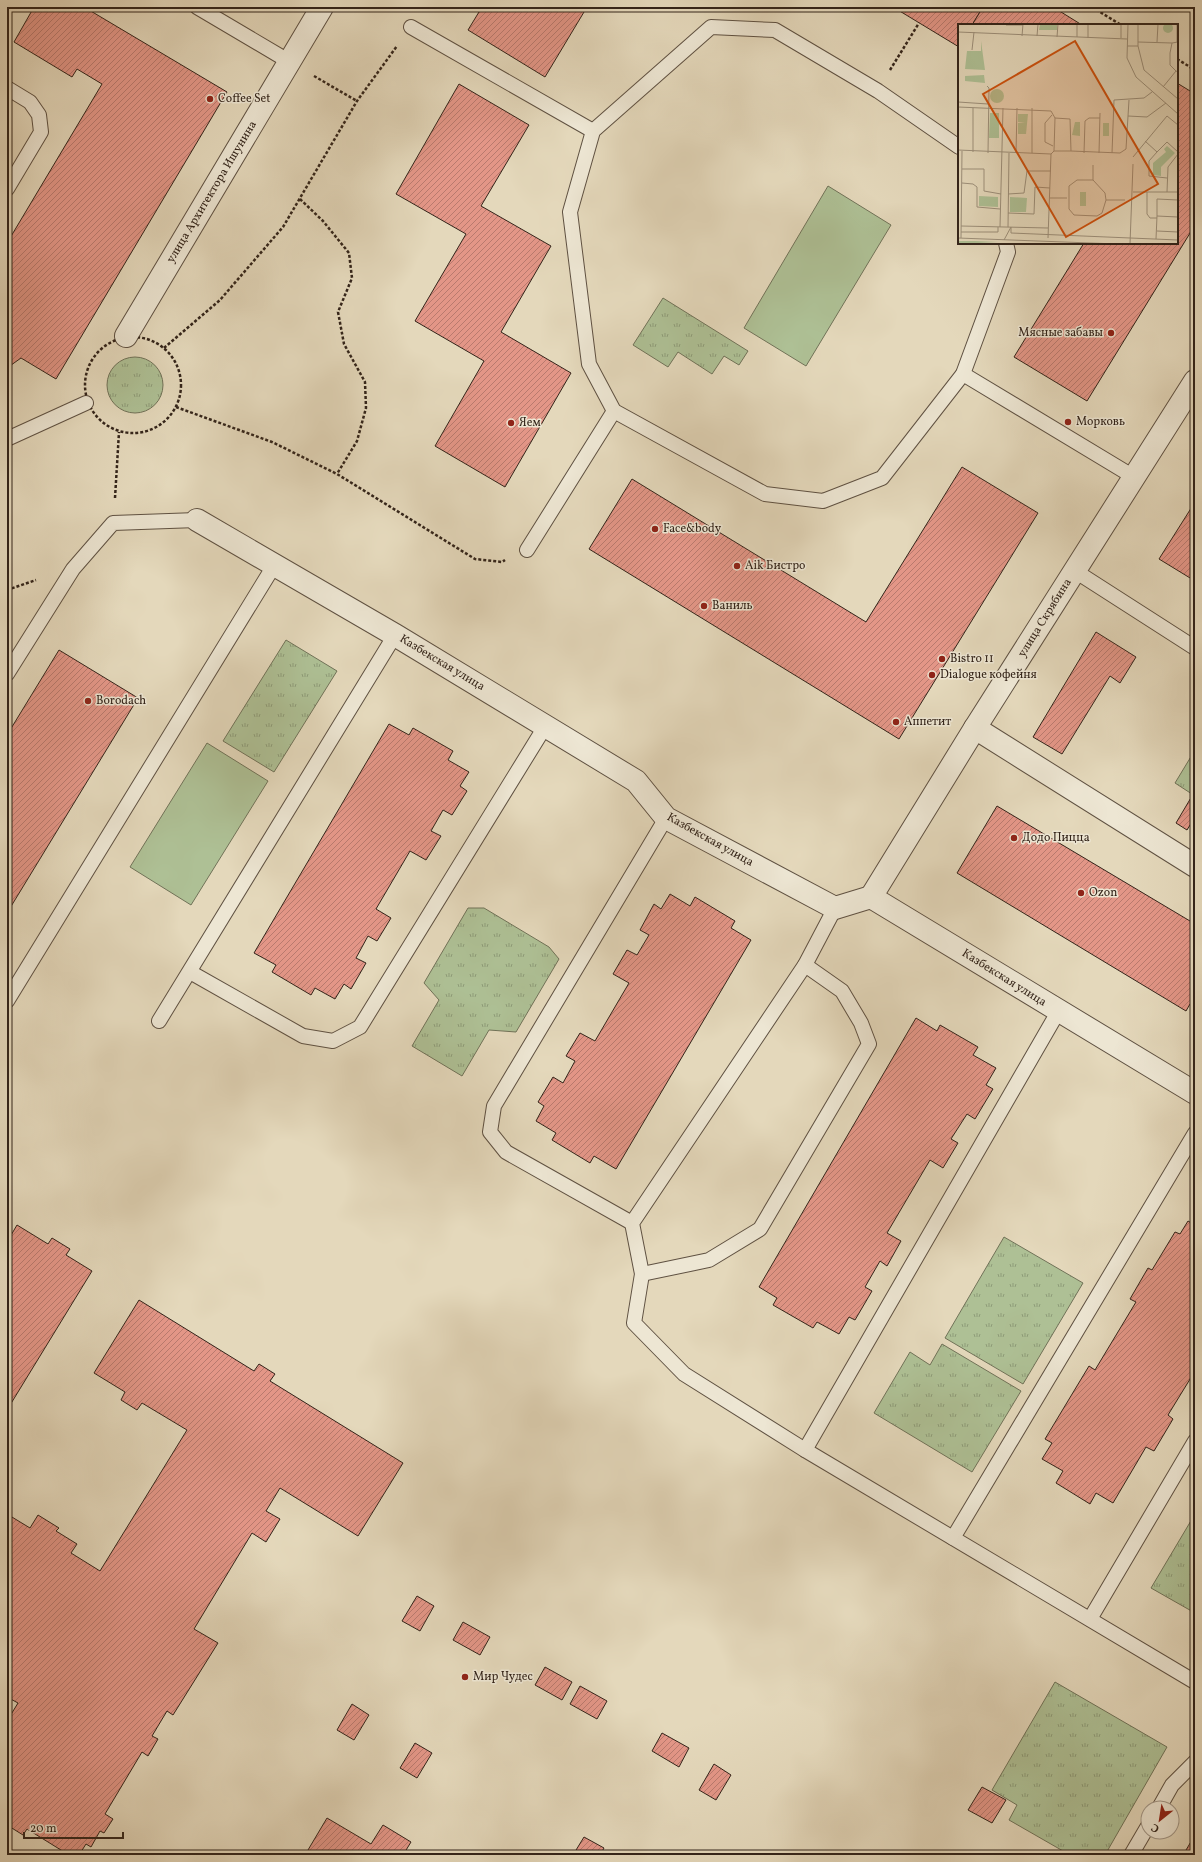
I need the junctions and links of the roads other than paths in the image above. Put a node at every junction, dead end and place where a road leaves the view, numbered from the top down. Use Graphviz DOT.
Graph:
graph roads {
  1 [pos="197,7"];
  2 [pos="322,7"];
  3 [pos="411,27"];
  4 [pos="290,62"];
  5 [pos="7,88"];
  6 [pos="593,131"];
  7 [pos="958,146"];
  8 [pos="7,189"];
  9 [pos="1006,244"];
  10 [pos="126,336"];
  11 [pos="963,374"];
  12 [pos="1195,381"];
  13 [pos="86,403"];
  14 [pos="614,411"];
  15 [pos="7,439"];
  16 [pos="1134,477"];
  17 [pos="197,520"];
  18 [pos="527,550"];
  19 [pos="275,564"];
  20 [pos="1074,571"];
  21 [pos="396,635"];
  22 [pos="1195,648"];
  23 [pos="7,674"];
  24 [pos="546,725"];
  25 [pos="975,728"];
  26 [pos="666,818"];
  27 [pos="1195,866"];
  28 [pos="871,896"];
  29 [pos="835,908"];
  30 [pos="805,965"];
  31 [pos="190,972"];
  32 [pos="7,1001"];
  33 [pos="1058,1012"];
  34 [pos="159,1021"];
  35 [pos="1195,1094"];
  36 [pos="1195,1133"];
  37 [pos="632,1223"];
  38 [pos="642,1274"];
  39 [pos="1195,1441"];
  40 [pos="805,1450"];
  41 [pos="953,1538"];
  42 [pos="1090,1619"];
  43 [pos="1195,1682"];
  44 [pos="1195,1762"];
  45 [pos="1163,1800"];
  46 [pos="1140,1840"];
  47 [pos="1131,1855"];
  1 -- 4 [label="lane"];
  2 -- 4 [label="street, улица Архитектора Ишунина"];
  3 -- 6 [label="lane"];
  4 -- 10 [label="street, улица Архитектора Ишунина"];
  5 -- 8 [label="lane"];
  6 -- 7 [label="lane"];
  6 -- 14 [label="lane"];
  9 -- 11 [label="lane"];
  11 -- 14 [label="lane"];
  11 -- 16 [label="lane"];
  12 -- 16 [label="street, улица Скрябина"];
  13 -- 15 [label="lane"];
  14 -- 18 [label="lane"];
  16 -- 20 [label="street, улица Скрябина"];
  17 -- 19 [label="street, Казбекская улица"];
  17 -- 23 [label="lane"];
  19 -- 21 [label="street, Казбекская улица"];
  19 -- 32 [label="lane"];
  20 -- 22 [label="lane"];
  20 -- 25 [label="street, улица Скрябина"];
  21 -- 24 [label="street, Казбекская улица"];
  21 -- 31 [label="lane"];
  24 -- 26 [label="street, Казбекская улица"];
  24 -- 31 [label="lane"];
  25 -- 27 [label="street"];
  25 -- 28 [label="street, улица Скрябина"];
  26 -- 29 [label="street, Казбекская улица"];
  26 -- 37 [label="lane"];
  28 -- 29 [label="street"];
  28 -- 33 [label="street, Казбекская улица"];
  29 -- 30 [label="lane"];
  30 -- 37 [label="lane"];
  30 -- 38 [label="lane"];
  31 -- 34 [label="lane"];
  33 -- 35 [label="street, Казбекская улица"];
  33 -- 40 [label="lane"];
  36 -- 41 [label="lane"];
  37 -- 38 [label="lane"];
  38 -- 40 [label="lane"];
  39 -- 42 [label="lane"];
  40 -- 41 [label="lane"];
  41 -- 42 [label="lane"];
  42 -- 43 [label="lane"];
  44 -- 45 [label="lane"];
  46 -- 47 [label="lane"];
}
